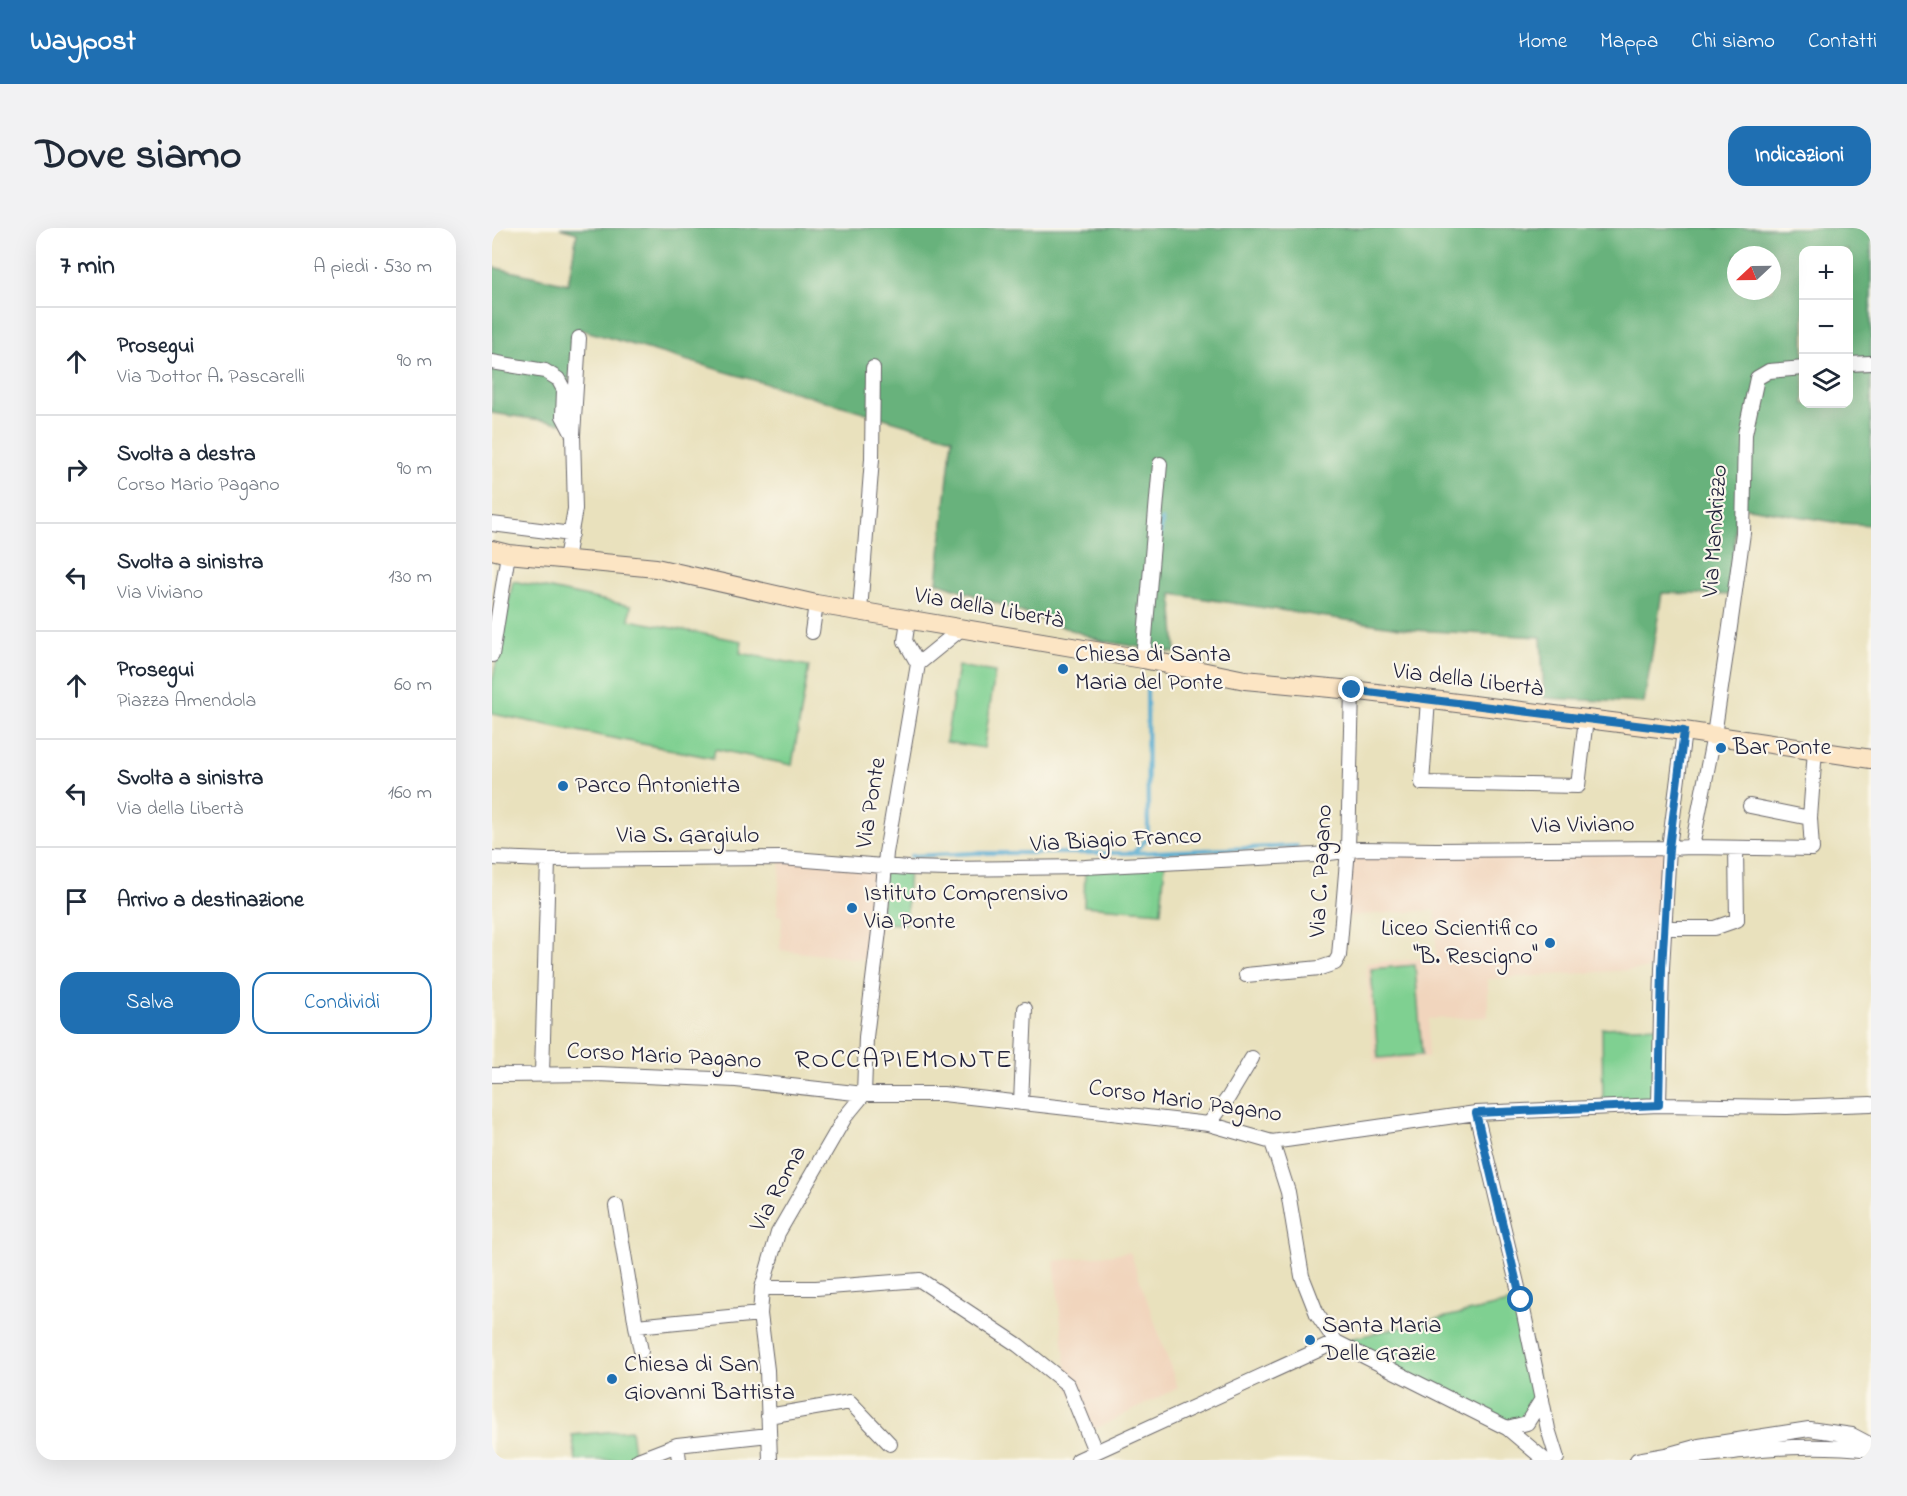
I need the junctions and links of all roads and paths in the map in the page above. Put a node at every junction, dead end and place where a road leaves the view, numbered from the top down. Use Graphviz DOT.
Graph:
graph roads {
  1 [pos="579,338"];
  2 [pos="492,362"];
  3 [pos="1871,363"];
  4 [pos="1853,364"];
  5 [pos="873,368"];
  6 [pos="1799,368"];
  7 [pos="573,435"];
  8 [pos="1160,464"];
  9 [pos="492,524"];
  10 [pos="571,534"];
  11 [pos="500,552"];
  12 [pos="566,559"];
  13 [pos="816,604"];
  14 [pos="860,611"];
  15 [pos="908,620"];
  16 [pos="940,625"];
  17 [pos="961,629"];
  18 [pos="812,632"];
  19 [pos="938,646"];
  20 [pos="492,655"];
  21 [pos="1143,659"];
  22 [pos="918,664"];
  23 [pos="1352,690"];
  24 [pos="1428,700"];
  25 [pos="1586,719"];
  26 [pos="1684,731"];
  27 [pos="1714,735"];
  28 [pos="1815,750"];
  29 [pos="1871,759"];
  30 [pos="1750,806"];
  31 [pos="1810,818"];
  32 [pos="1692,847"];
  33 [pos="1669,848"];
  34 [pos="1736,848"];
  35 [pos="1348,849"];
  36 [pos="492,858"];
  37 [pos="548,860"];
  38 [pos="885,865"];
  39 [pos="1664,928"];
  40 [pos="1246,975"];
  41 [pos="1025,1009"];
  42 [pos="1252,1058"];
  43 [pos="542,1074"];
  44 [pos="492,1075"];
  45 [pos="864,1094"];
  46 [pos="1021,1103"];
  47 [pos="1871,1104"];
  48 [pos="1659,1105"];
  49 [pos="1476,1113"];
  50 [pos="1209,1124"];
  51 [pos="1272,1142"];
  52 [pos="616,1206"];
  53 [pos="762,1288"];
  54 [pos="760,1314"];
  55 [pos="636,1326"];
  56 [pos="1336,1342"];
  57 [pos="641,1351"];
  58 [pos="1542,1399"];
  59 [pos="768,1416"];
  60 [pos="1512,1432"];
  61 [pos="769,1435"];
  62 [pos="890,1444"];
  63 [pos="677,1445"];
  64 [pos="1871,1447"];
  65 [pos="1095,1451"];
  66 [pos="638,1460"];
  67 [pos="679,1460"];
  68 [pos="770,1460"];
  69 [pos="1078,1460"];
  70 [pos="1533,1460"];
  71 [pos="1557,1460"];
  72 [pos="1637,1460"];
  1 -- 7 [label="street"];
  2 -- 7 [label="street"];
  3 -- 4 [label="street"];
  5 -- 14 [label="street"];
  6 -- 27 [label="street, Via Mandrizzo"];
  7 -- 10 [label="street"];
  8 -- 21 [label="street"];
  9 -- 10 [label="street"];
  10 -- 12 [label="street"];
  11 -- 12 [label="main road, Via della Libertà"];
  11 -- 20 [label="street"];
  12 -- 13 [label="main road, Via della Libertà"];
  13 -- 14 [label="main road, Via della Libertà"];
  13 -- 18 [label="street"];
  14 -- 15 [label="main road, Via della Libertà"];
  15 -- 16 [label="main road, Via della Libertà"];
  15 -- 22 [label="street"];
  16 -- 17 [label="main road, Via della Libertà"];
  16 -- 19 [label="street"];
  17 -- 19 [label="street"];
  17 -- 21 [label="main road, Via della Libertà"];
  19 -- 22 [label="street"];
  21 -- 23 [label="main road, Via della Libertà"];
  22 -- 38 [label="street, Via Ponte"];
  23 -- 24 [label="main road, Via della Libertà"];
  23 -- 35 [label="street, Via C. Pagano"];
  24 -- 25 [label="main road, Via della Libertà"];
  24 -- 25 [label="street"];
  25 -- 26 [label="main road, Via della Libertà"];
  26 -- 27 [label="main road, Via della Libertà"];
  26 -- 33 [label="street"];
  27 -- 28 [label="main road, Via della Libertà"];
  27 -- 32 [label="street"];
  28 -- 29 [label="main road, Via della Libertà"];
  28 -- 31 [label="street"];
  30 -- 31 [label="street"];
  31 -- 34 [label="street"];
  32 -- 33 [label="street"];
  32 -- 34 [label="street"];
  33 -- 35 [label="street, Via Viviano"];
  33 -- 39 [label="street, Via Viviano"];
  34 -- 39 [label="street"];
  35 -- 38 [label="street, Via Biagio Franco"];
  35 -- 40 [label="street, Via C. Pagano"];
  36 -- 37 [label="street, Via S. Gargiulo"];
  37 -- 38 [label="street, Via S. Gargiulo"];
  37 -- 43 [label="street"];
  38 -- 45 [label="street, Via Ponte"];
  39 -- 48 [label="street, Via Viviano"];
  41 -- 46 [label="street"];
  42 -- 50 [label="street"];
  43 -- 44 [label="street, Corso Mario Pagano"];
  43 -- 45 [label="street, Corso Mario Pagano"];
  45 -- 46 [label="street, Corso Mario Pagano"];
  45 -- 53 [label="street, Via Roma"];
  46 -- 50 [label="street, Corso Mario Pagano"];
  47 -- 48 [label="street, Corso Mario Pagano"];
  48 -- 49 [label="street, Corso Mario Pagano"];
  49 -- 51 [label="street, Corso Mario Pagano"];
  49 -- 58 [label="street"];
  50 -- 51 [label="street, Corso Mario Pagano"];
  51 -- 56 [label="street"];
  52 -- 55 [label="street"];
  53 -- 54 [label="street, Via Roma"];
  53 -- 65 [label="street"];
  54 -- 55 [label="street"];
  54 -- 59 [label="street, Via Roma"];
  55 -- 57 [label="street"];
  56 -- 60 [label="street"];
  56 -- 65 [label="street"];
  58 -- 60 [label="street"];
  58 -- 71 [label="street"];
  59 -- 61 [label="street, Via Roma"];
  59 -- 62 [label="street"];
  60 -- 70 [label="street"];
  60 -- 71 [label="street"];
  61 -- 63 [label="street"];
  61 -- 68 [label="street, Via Roma"];
  63 -- 66 [label="street"];
  63 -- 67 [label="street"];
  64 -- 72 [label="street"];
  65 -- 69 [label="street"];
}
